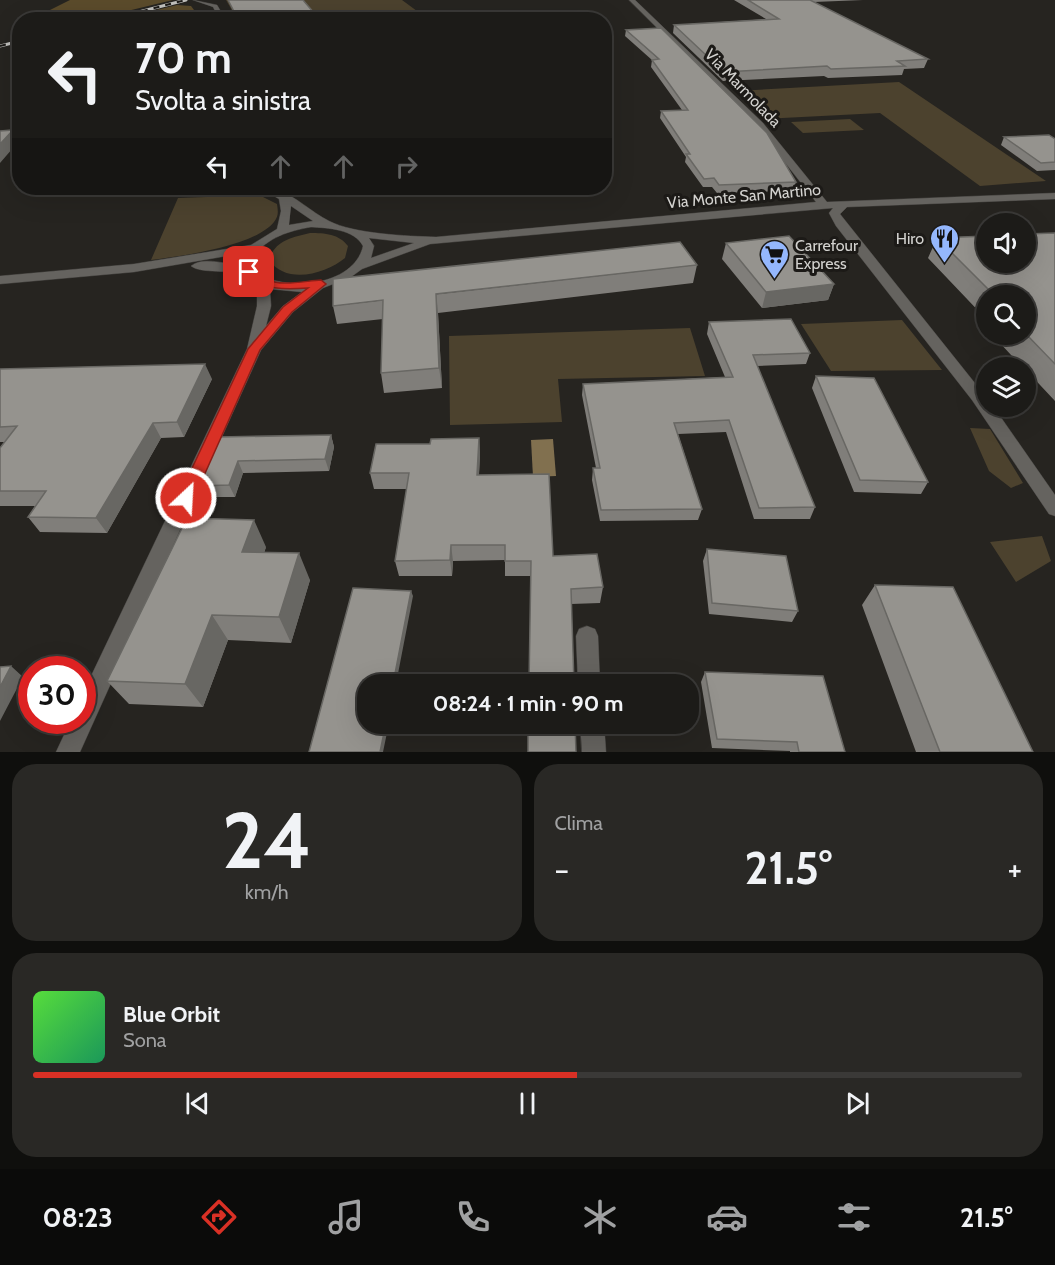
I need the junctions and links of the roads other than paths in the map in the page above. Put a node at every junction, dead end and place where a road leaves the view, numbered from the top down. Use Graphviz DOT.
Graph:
graph roads {
  1 [pos="196,0"];
  2 [pos="632,0"];
  3 [pos="218,12"];
  4 [pos="279,195"];
  5 [pos="1055,195"];
  6 [pos="284,196"];
  7 [pos="824,205"];
  8 [pos="843,205"];
  9 [pos="804,207"];
  10 [pos="326,224"];
  11 [pos="840,224"];
  12 [pos="282,231"];
  13 [pos="356,232"];
  14 [pos="436,241"];
  15 [pos="253,248"];
  16 [pos="358,266"];
  17 [pos="134,268"];
  18 [pos="249,272"];
  19 [pos="42,277"];
  20 [pos="0,280"];
  21 [pos="262,282"];
  22 [pos="321,284"];
  23 [pos="0,292"];
  24 [pos="254,349"];
  25 [pos="1055,509"];
  26 [pos="586,636"];
  27 [pos="589,674"];
  28 [pos="593,734"];
  29 [pos="68,752"];
  30 [pos="594,752"];
  1 -- 3 [label="street"];
  2 -- 7 [label="street, Via Marmolada"];
  4 -- 6 [label="street"];
  5 -- 8 [label="street, Via Monte San Martino"];
  6 -- 10 [label="street"];
  6 -- 12 [label="street"];
  7 -- 8 [label="street, Via Monte San Martino"];
  7 -- 9 [label="street, Via Monte San Martino"];
  8 -- 11 [label="street"];
  9 -- 11 [label="street"];
  9 -- 14 [label="street, Via Monte San Martino"];
  10 -- 12 [label="street"];
  10 -- 13 [label="street, Via Monte San Martino"];
  11 -- 25 [label="street"];
  12 -- 15 [label="street"];
  13 -- 14 [label="street, Via Monte San Martino"];
  13 -- 16 [label="street"];
  14 -- 16 [label="street, Via Monte San Martino"];
  15 -- 17 [label="street"];
  15 -- 18 [label="street"];
  16 -- 22 [label="street, Via Monte San Martino"];
  17 -- 18 [label="street"];
  17 -- 19 [label="street"];
  18 -- 21 [label="street"];
  19 -- 20 [label="street"];
  19 -- 23 [label="street"];
  21 -- 22 [label="street"];
  21 -- 24 [label="street"];
  22 -- 24 [label="street"];
  24 -- 29 [label="street"];
  26 -- 27 [label="street"];
  28 -- 30 [label="street"];
}
